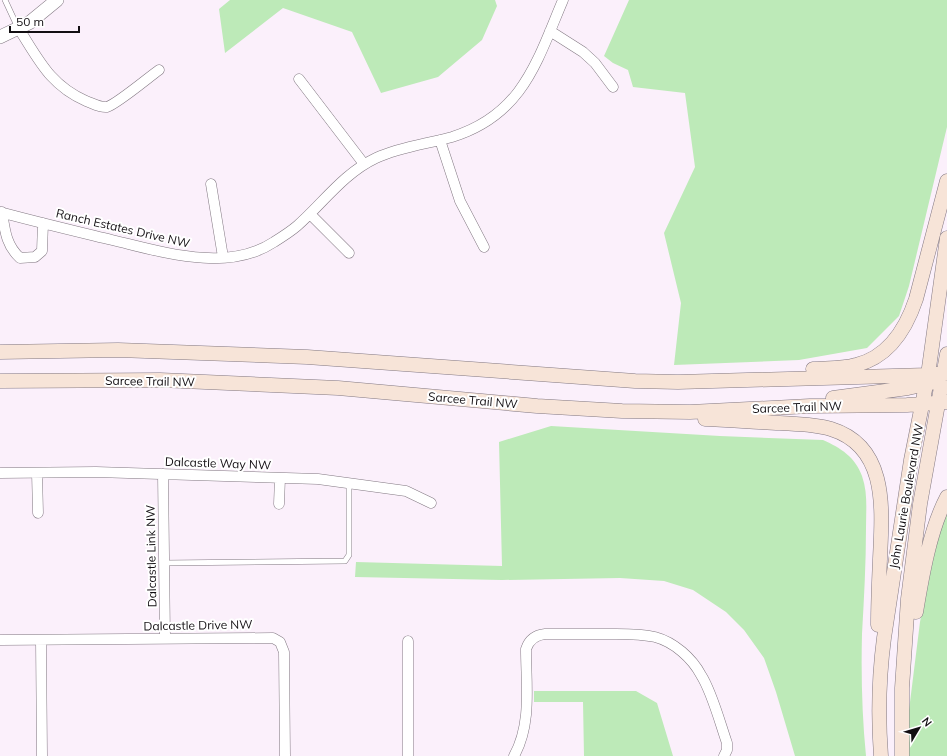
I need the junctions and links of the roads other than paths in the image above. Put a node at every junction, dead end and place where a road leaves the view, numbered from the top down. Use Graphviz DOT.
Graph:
graph roads {
  1 [pos="5,0"];
  2 [pos="57,0"];
  3 [pos="563,0"];
  4 [pos="19,29"];
  5 [pos="550,31"];
  6 [pos="0,38"];
  7 [pos="159,70"];
  8 [pos="299,79"];
  9 [pos="613,87"];
  10 [pos="440,140"];
  11 [pos="364,164"];
  12 [pos="947,180"];
  13 [pos="211,184"];
  14 [pos="1,212"];
  15 [pos="310,214"];
  16 [pos="43,224"];
  17 [pos="947,238"];
  18 [pos="484,246"];
  19 [pos="349,254"];
  20 [pos="223,257"];
  21 [pos="0,352"];
  22 [pos="947,354"];
  23 [pos="945,373"];
  24 [pos="927,380"];
  25 [pos="0,381"];
  26 [pos="678,382"];
  27 [pos="943,397"];
  28 [pos="923,403"];
  29 [pos="810,406"];
  30 [pos="690,412"];
  31 [pos="37,473"];
  32 [pos="0,474"];
  33 [pos="163,474"];
  34 [pos="280,478"];
  35 [pos="349,483"];
  36 [pos="947,497"];
  37 [pos="431,503"];
  38 [pos="279,504"];
  39 [pos="38,513"];
  40 [pos="164,563"];
  41 [pos="165,638"];
  42 [pos="0,640"];
  43 [pos="41,640"];
  44 [pos="408,641"];
  45 [pos="881,658"];
  46 [pos="904,658"];
  47 [pos="42,756"];
  48 [pos="285,756"];
  49 [pos="408,756"];
  50 [pos="514,756"];
  51 [pos="724,756"];
  52 [pos="881,756"];
  53 [pos="902,756"];
  1 -- 4 [label="lane"];
  2 -- 4 [label="street"];
  3 -- 5 [label="street, Ranch Estates Drive NW"];
  4 -- 6 [label="street"];
  4 -- 7 [label="street"];
  5 -- 9 [label="street"];
  5 -- 10 [label="street, Ranch Estates Drive NW"];
  8 -- 11 [label="street"];
  10 -- 11 [label="street, Ranch Estates Drive NW"];
  10 -- 18 [label="street"];
  11 -- 15 [label="street, Ranch Estates Drive NW"];
  12 -- 26 [label="main road"];
  13 -- 20 [label="street"];
  14 -- 16 [label="street, Ranch Estates Drive NW"];
  14 -- 16 [label="street"];
  15 -- 19 [label="street"];
  15 -- 20 [label="street, Ranch Estates Drive NW"];
  16 -- 20 [label="street, Ranch Estates Drive NW"];
  17 -- 24 [label="main road, John Laurie Boulevard NW"];
  21 -- 26 [label="main road"];
  22 -- 23 [label="main road, John Laurie Boulevard NW"];
  23 -- 24 [label="main road"];
  23 -- 27 [label="main road, John Laurie Boulevard NW"];
  24 -- 26 [label="main road"];
  24 -- 28 [label="main road, John Laurie Boulevard NW"];
  24 -- 29 [label="main road"];
  25 -- 30 [label="main road, Sarcee Trail NW"];
  27 -- 28 [label="main road"];
  27 -- 46 [label="main road, John Laurie Boulevard NW"];
  28 -- 29 [label="main road, Sarcee Trail NW"];
  28 -- 45 [label="main road, John Laurie Boulevard NW"];
  29 -- 30 [label="main road, Sarcee Trail NW"];
  30 -- 45 [label="main road"];
  31 -- 32 [label="street, Dalcastle Way NW"];
  31 -- 33 [label="street, Dalcastle Way NW"];
  31 -- 39 [label="street"];
  33 -- 34 [label="street, Dalcastle Way NW"];
  33 -- 40 [label="street, Dalcastle Link NW"];
  34 -- 35 [label="street, Dalcastle Way NW"];
  34 -- 38 [label="street"];
  35 -- 37 [label="street, Dalcastle Way NW"];
  35 -- 40 [label="lane"];
  36 -- 46 [label="main road"];
  40 -- 41 [label="street, Dalcastle Link NW"];
  41 -- 43 [label="street, Dalcastle Drive NW"];
  41 -- 48 [label="street, Dalcastle Drive NW"];
  42 -- 43 [label="street, Dalcastle Drive NW"];
  43 -- 47 [label="street"];
  44 -- 49 [label="street"];
  45 -- 52 [label="main road, John Laurie Boulevard NW"];
  46 -- 53 [label="main road, John Laurie Boulevard NW"];
  50 -- 51 [label="street"];
}
